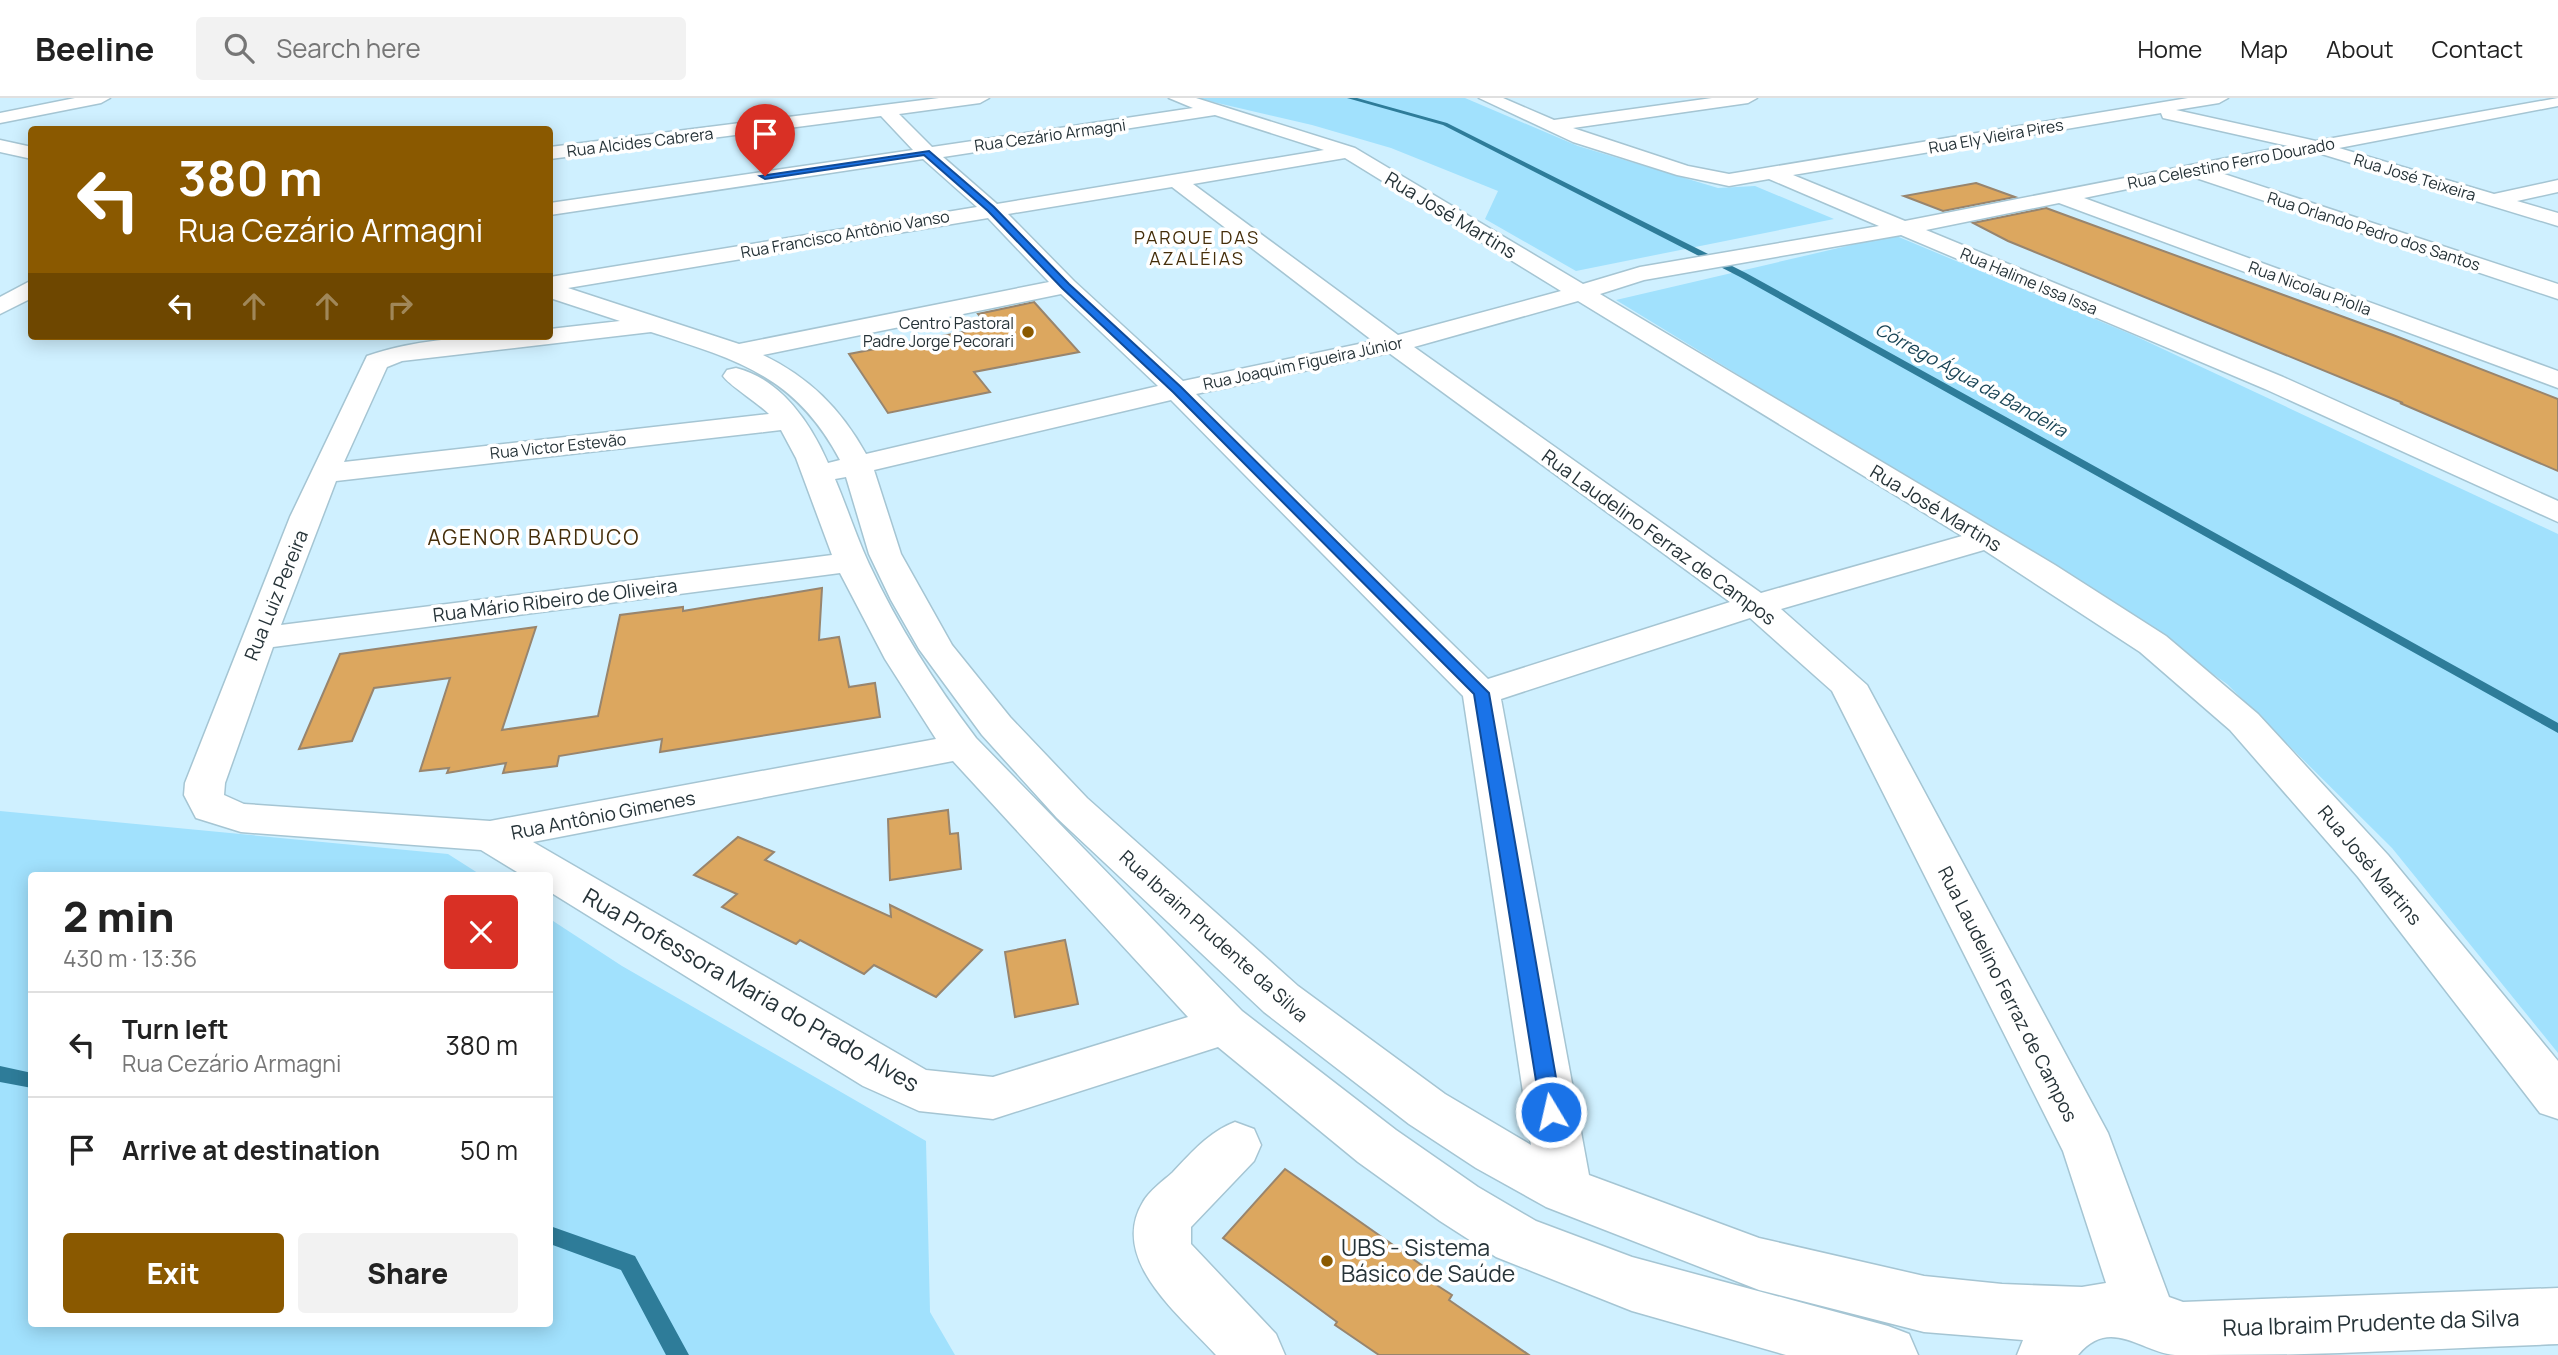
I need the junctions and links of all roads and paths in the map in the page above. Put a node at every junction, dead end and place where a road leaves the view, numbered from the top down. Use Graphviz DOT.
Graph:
graph roads {
  1 [pos="101,98"];
  2 [pos="980,98"];
  3 [pos="1178,98"];
  4 [pos="1488,98"];
  5 [pos="1748,98"];
  6 [pos="2108,98"];
  7 [pos="2219,98"];
  8 [pos="2558,100"];
  9 [pos="2474,101"];
  10 [pos="871,107"];
  11 [pos="1217,110"];
  12 [pos="2149,110"];
  13 [pos="2508,110"];
  14 [pos="0,118"];
  15 [pos="1550,126"];
  16 [pos="2314,146"];
  17 [pos="926,152"];
  18 [pos="1348,152"];
  19 [pos="553,153"];
  20 [pos="28,154"];
  21 [pos="1,157"];
  22 [pos="28,166"];
  23 [pos="2190,170"];
  24 [pos="1773,174"];
  25 [pos="1175,180"];
  26 [pos="2558,186"];
  27 [pos="2063,197"];
  28 [pos="2492,200"];
  29 [pos="553,209"];
  30 [pos="991,209"];
  31 [pos="2558,220"];
  32 [pos="1905,228"];
  33 [pos="1732,257"];
  34 [pos="28,270"];
  35 [pos="553,283"];
  36 [pos="1066,286"];
  37 [pos="1567,286"];
  38 [pos="0,288"];
  39 [pos="28,290"];
  40 [pos="553,291"];
  41 [pos="2558,292"];
  42 [pos="0,307"];
  43 [pos="553,310"];
  44 [pos="634,327"];
  45 [pos="553,337"];
  46 [pos="531,340"];
  47 [pos="1394,344"];
  48 [pos="738,352"];
  49 [pos="2558,380"];
  50 [pos="1177,390"];
  51 [pos="791,420"];
  52 [pos="838,470"];
  53 [pos="325,473"];
  54 [pos="2558,513"];
  55 [pos="1988,538"];
  56 [pos="851,562"];
  57 [pos="1756,605"];
  58 [pos="258,638"];
  59 [pos="1481,693"];
  60 [pos="962,747"];
  61 [pos="241,818"];
  62 [pos="490,836"];
  63 [pos="550,872"];
  64 [pos="553,874"];
  65 [pos="1225,1025"];
  66 [pos="2558,1098"];
  67 [pos="1235,1145"];
  68 [pos="1564,1190"];
  69 [pos="2558,1316"];
  70 [pos="2064,1334"];
  71 [pos="2182,1334"];
  72 [pos="1255,1355"];
  73 [pos="1888,1355"];
  1 -- 14 [label="street"];
  2 -- 10 [label="street, Rua Alcides Cabrera"];
  3 -- 11 [label="street, Rua José Martins"];
  4 -- 15 [label="street"];
  5 -- 15 [label="street"];
  6 -- 12 [label="street, Rua José Teixeira"];
  7 -- 12 [label="street, Rua Ely Vieira Pires"];
  8 -- 13 [label="street, Rua Celestino Ferro Dourado"];
  9 -- 13 [label="street"];
  10 -- 17 [label="street"];
  10 -- 19 [label="street, Rua Alcides Cabrera"];
  11 -- 17 [label="street, Rua Cezário Armagni"];
  11 -- 18 [label="street, Rua José Martins"];
  12 -- 16 [label="street, Rua José Teixeira"];
  12 -- 24 [label="street, Rua Ely Vieira Pires"];
  13 -- 16 [label="street, Rua Celestino Ferro Dourado"];
  15 -- 24 [label="street"];
  16 -- 23 [label="street, Rua Celestino Ferro Dourado"];
  16 -- 28 [label="street, Rua José Teixeira"];
  17 -- 29 [label="street, Rua Cezário Armagni"];
  17 -- 30 [label="street"];
  18 -- 25 [label="street, Rua Francisco Antônio Vanso"];
  18 -- 37 [label="street, Rua José Martins"];
  20 -- 21 [label="street"];
  21 -- 22 [label="street"];
  23 -- 27 [label="street, Rua Celestino Ferro Dourado"];
  23 -- 41 [label="street, Rua Orlando Pedro dos Santos"];
  24 -- 32 [label="street, Rua Halime Issa Issa"];
  25 -- 30 [label="street, Rua Francisco Antônio Vanso"];
  25 -- 47 [label="street, Rua Laudelino Ferraz de Campos"];
  26 -- 28 [label="street"];
  27 -- 32 [label="street, Rua Celestino Ferro Dourado"];
  27 -- 49 [label="street, Rua Nicolau Piolla"];
  28 -- 31 [label="street, Rua José Teixeira"];
  30 -- 35 [label="street, Rua Francisco Antônio Vanso"];
  30 -- 36 [label="street"];
  32 -- 33 [label="street, Rua Celestino Ferro Dourado"];
  32 -- 54 [label="street, Rua Halime Issa Issa"];
  33 -- 37 [label="street, Rua Joaquim Figueira Júnior"];
  34 -- 38 [label="street"];
  36 -- 48 [label="street"];
  36 -- 50 [label="street"];
  37 -- 47 [label="street, Rua Joaquim Figueira Júnior"];
  37 -- 55 [label="street, Rua José Martins"];
  39 -- 42 [label="street"];
  40 -- 44 [label="street, Rua Ibraim Prudente da Silva"];
  43 -- 44 [label="street, Rua Ibraim Prudente da Silva"];
  44 -- 45 [label="street, Rua Luiz Pereira"];
  44 -- 48 [label="street, Rua Ibraim Prudente da Silva"];
  44 -- 51 [label="street, Rua Ibraim Prudente da Silva"];
  46 -- 53 [label="street, Rua Luiz Pereira"];
  47 -- 50 [label="street, Rua Joaquim Figueira Júnior"];
  47 -- 57 [label="street, Rua Laudelino Ferraz de Campos"];
  48 -- 52 [label="street, Rua Ibraim Prudente da Silva"];
  50 -- 52 [label="street, Rua Joaquim Figueira Júnior"];
  50 -- 59 [label="street"];
  51 -- 52 [label="street, Rua Ibraim Prudente da Silva"];
  51 -- 53 [label="street, Rua Victor Estevão"];
  52 -- 56 [label="street, Rua Ibraim Prudente da Silva"];
  52 -- 68 [label="street, Rua Ibraim Prudente da Silva"];
  53 -- 58 [label="street, Rua Luiz Pereira"];
  55 -- 57 [label="street"];
  55 -- 66 [label="street, Rua José Martins"];
  56 -- 58 [label="street, Rua Mário Ribeiro de Oliveira"];
  56 -- 60 [label="street, Rua Ibraim Prudente da Silva"];
  57 -- 59 [label="street"];
  57 -- 71 [label="street, Rua Laudelino Ferraz de Campos"];
  58 -- 61 [label="street, Rua Luiz Pereira"];
  59 -- 68 [label="street"];
  60 -- 62 [label="street, Rua Antônio Gimenes"];
  60 -- 65 [label="street, Rua Ibraim Prudente da Silva"];
  61 -- 62 [label="street, Rua Antônio Gimenes"];
  62 -- 63 [label="street, Rua Professora Maria do Prado Alves"];
  64 -- 65 [label="street, Rua Professora Maria do Prado Alves"];
  65 -- 73 [label="street, Rua Ibraim Prudente da Silva"];
  67 -- 72 [label="street"];
  68 -- 70 [label="street, Rua Ibraim Prudente da Silva"];
  69 -- 71 [label="street, Rua Ibraim Prudente da Silva"];
  70 -- 71 [label="street, Rua Ibraim Prudente da Silva"];
}
